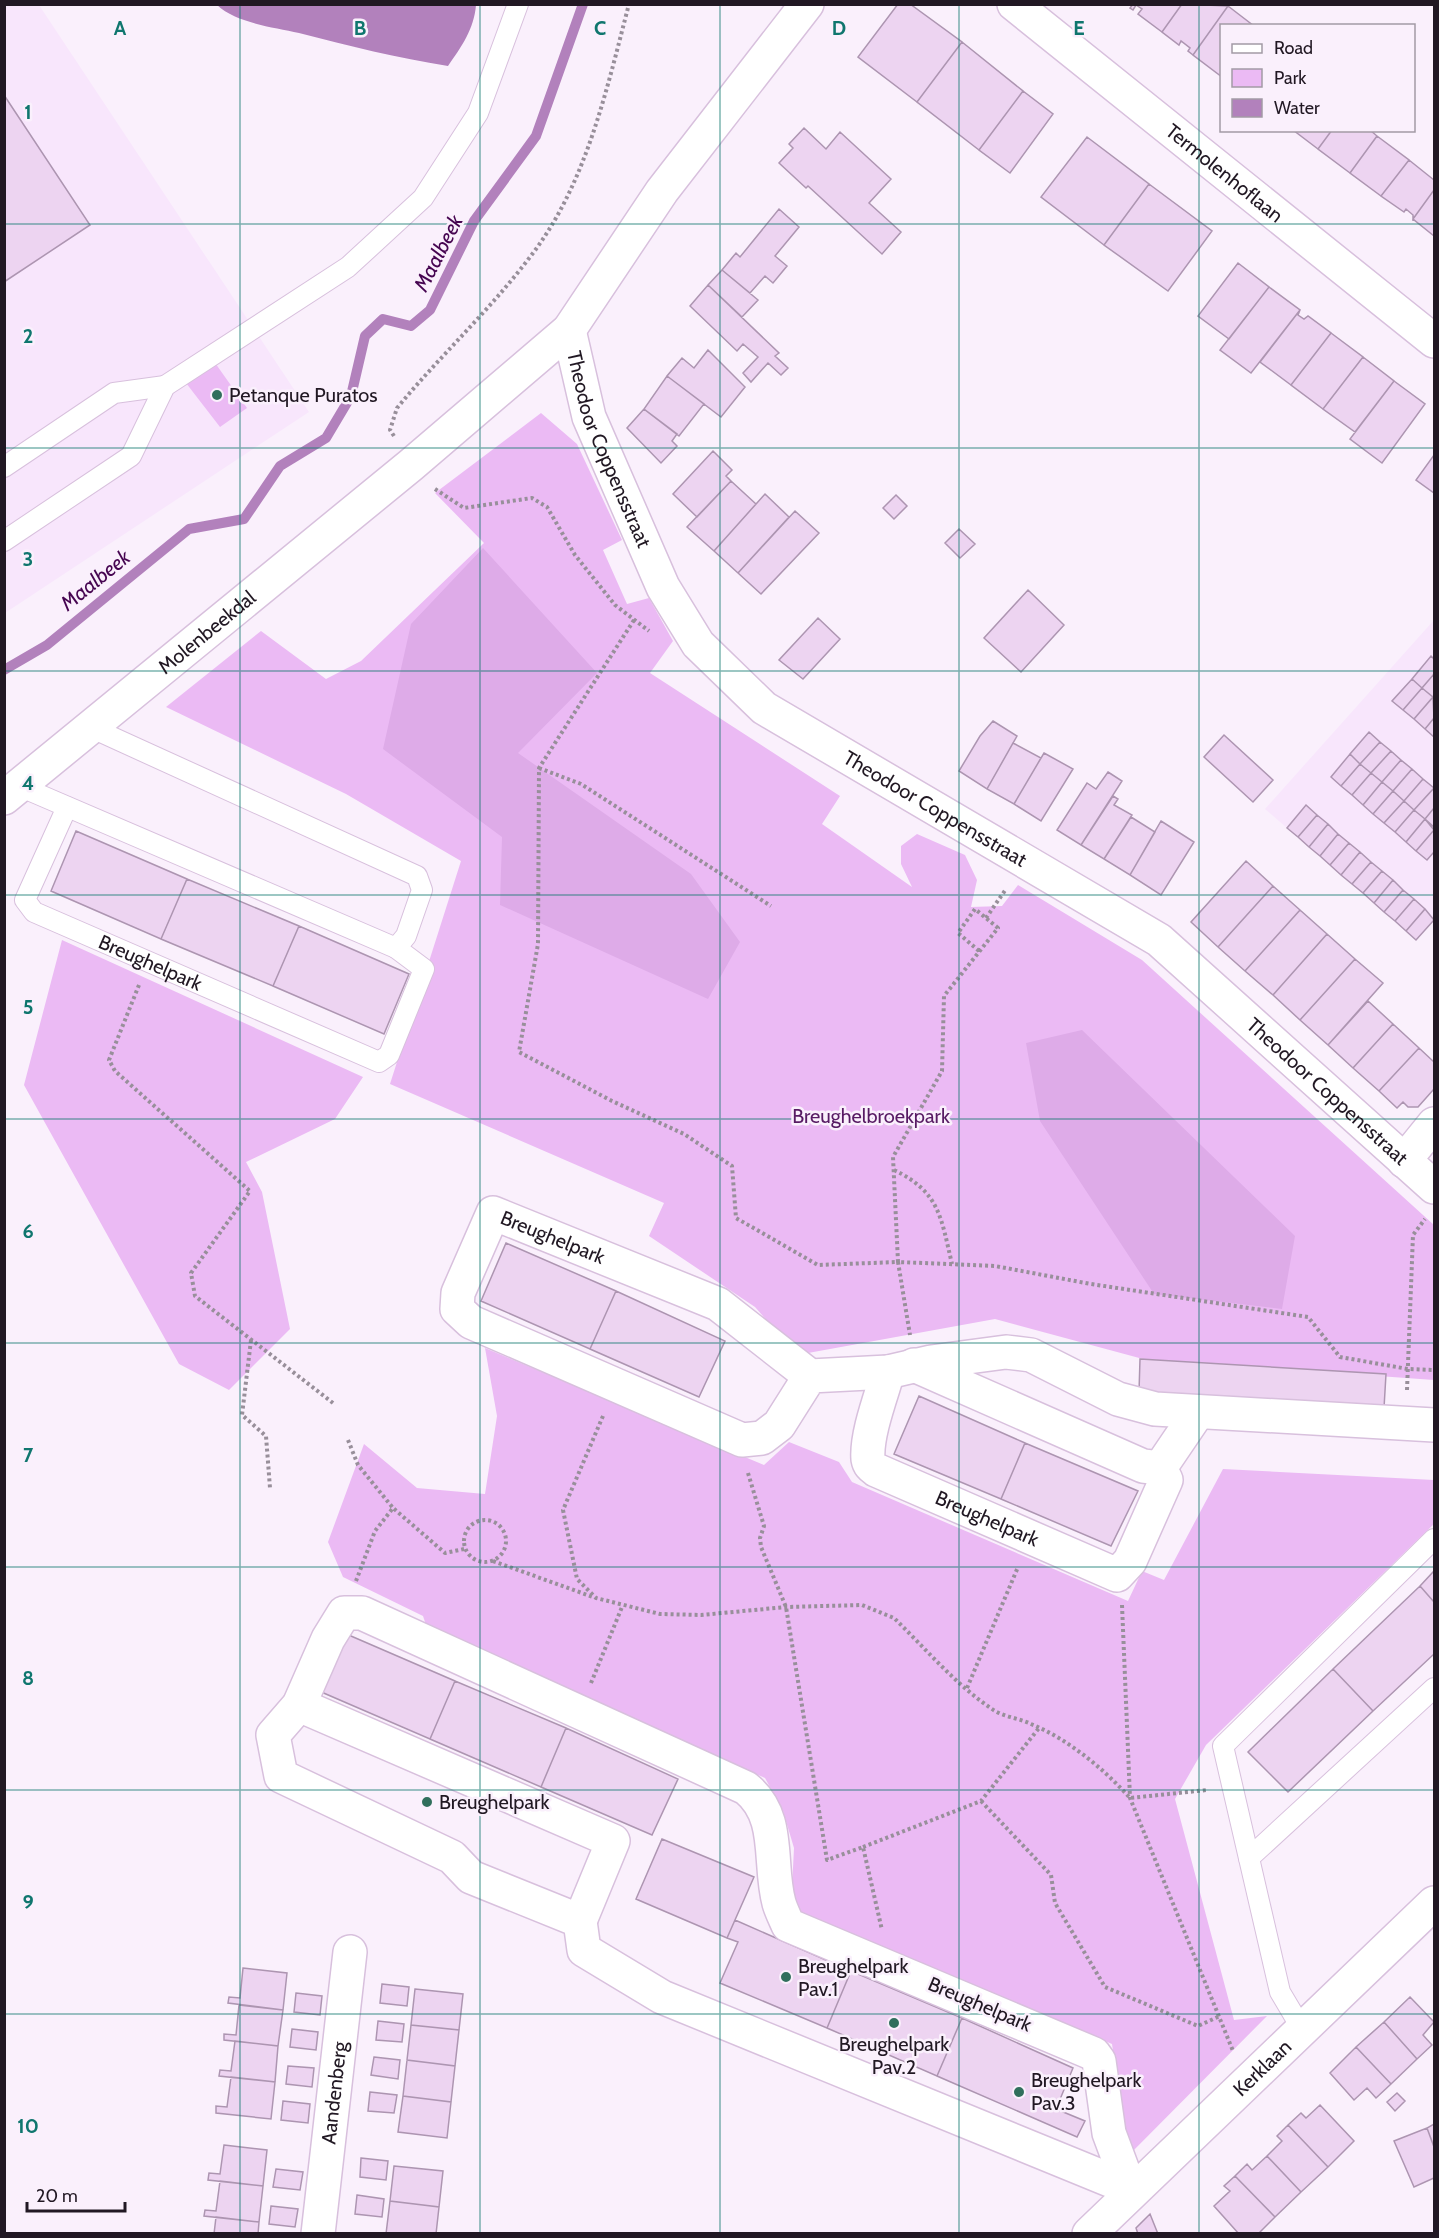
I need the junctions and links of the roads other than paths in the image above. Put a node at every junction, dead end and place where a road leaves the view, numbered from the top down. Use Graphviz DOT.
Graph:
graph roads {
  1 [pos="518,4"];
  2 [pos="807,4"];
  3 [pos="1014,4"];
  4 [pos="569,330"];
  5 [pos="1434,341"];
  6 [pos="165,386"];
  7 [pos="411,465"];
  8 [pos="4,467"];
  9 [pos="4,541"];
  10 [pos="92,728"];
  11 [pos="12,792"];
  12 [pos="67,807"];
  13 [pos="396,948"];
  14 [pos="1434,1124"];
  15 [pos="1404,1161"];
  16 [pos="1431,1202"];
  17 [pos="901,1369"];
  18 [pos="810,1376"];
  19 [pos="1198,1412"];
  20 [pos="1420,1424"];
  21 [pos="1160,1468"];
  22 [pos="1434,1539"];
  23 [pos="1434,1688"];
  24 [pos="298,1705"];
  25 [pos="1249,1858"];
  26 [pos="1434,1903"];
  27 [pos="580,1921"];
  28 [pos="350,1952"];
  29 [pos="1302,2029"];
  30 [pos="1131,2192"];
  31 [pos="318,2234"];
  32 [pos="1089,2234"];
  1 -- 6 [label="lane"];
  2 -- 4 [label="street, Theodoor Coppensstraat"];
  3 -- 5 [label="street, Termolenhoflaan"];
  4 -- 7 [label="street, Theodoor Coppensstraat"];
  4 -- 15 [label="street, Theodoor Coppensstraat"];
  6 -- 8 [label="lane"];
  6 -- 9 [label="lane"];
  7 -- 10 [label="street, Molenbeekdal"];
  10 -- 11 [label="street, Molenbeekdal"];
  10 -- 13 [label="lane"];
  11 -- 12 [label="lane, Breughelpark"];
  12 -- 13 [label="lane, Breughelpark"];
  12 -- 13 [label="lane, Breughelpark"];
  14 -- 15 [label="street"];
  15 -- 16 [label="street, Theodoor Coppensstraat"];
  17 -- 18 [label="street"];
  17 -- 19 [label="street"];
  17 -- 21 [label="street"];
  17 -- 21 [label="street, Breughelpark"];
  18 -- 18 [label="street, Breughelpark"];
  19 -- 20 [label="street"];
  19 -- 21 [label="street"];
  22 -- 25 [label="lane"];
  23 -- 25 [label="lane"];
  24 -- 27 [label="street"];
  24 -- 27 [label="street"];
  24 -- 30 [label="street, Breughelpark"];
  25 -- 29 [label="lane"];
  26 -- 29 [label="street, Kerklaan"];
  27 -- 30 [label="street"];
  28 -- 31 [label="street, Aandenberg"];
  29 -- 30 [label="street, Kerklaan"];
  30 -- 32 [label="street, Kerklaan"];
}
